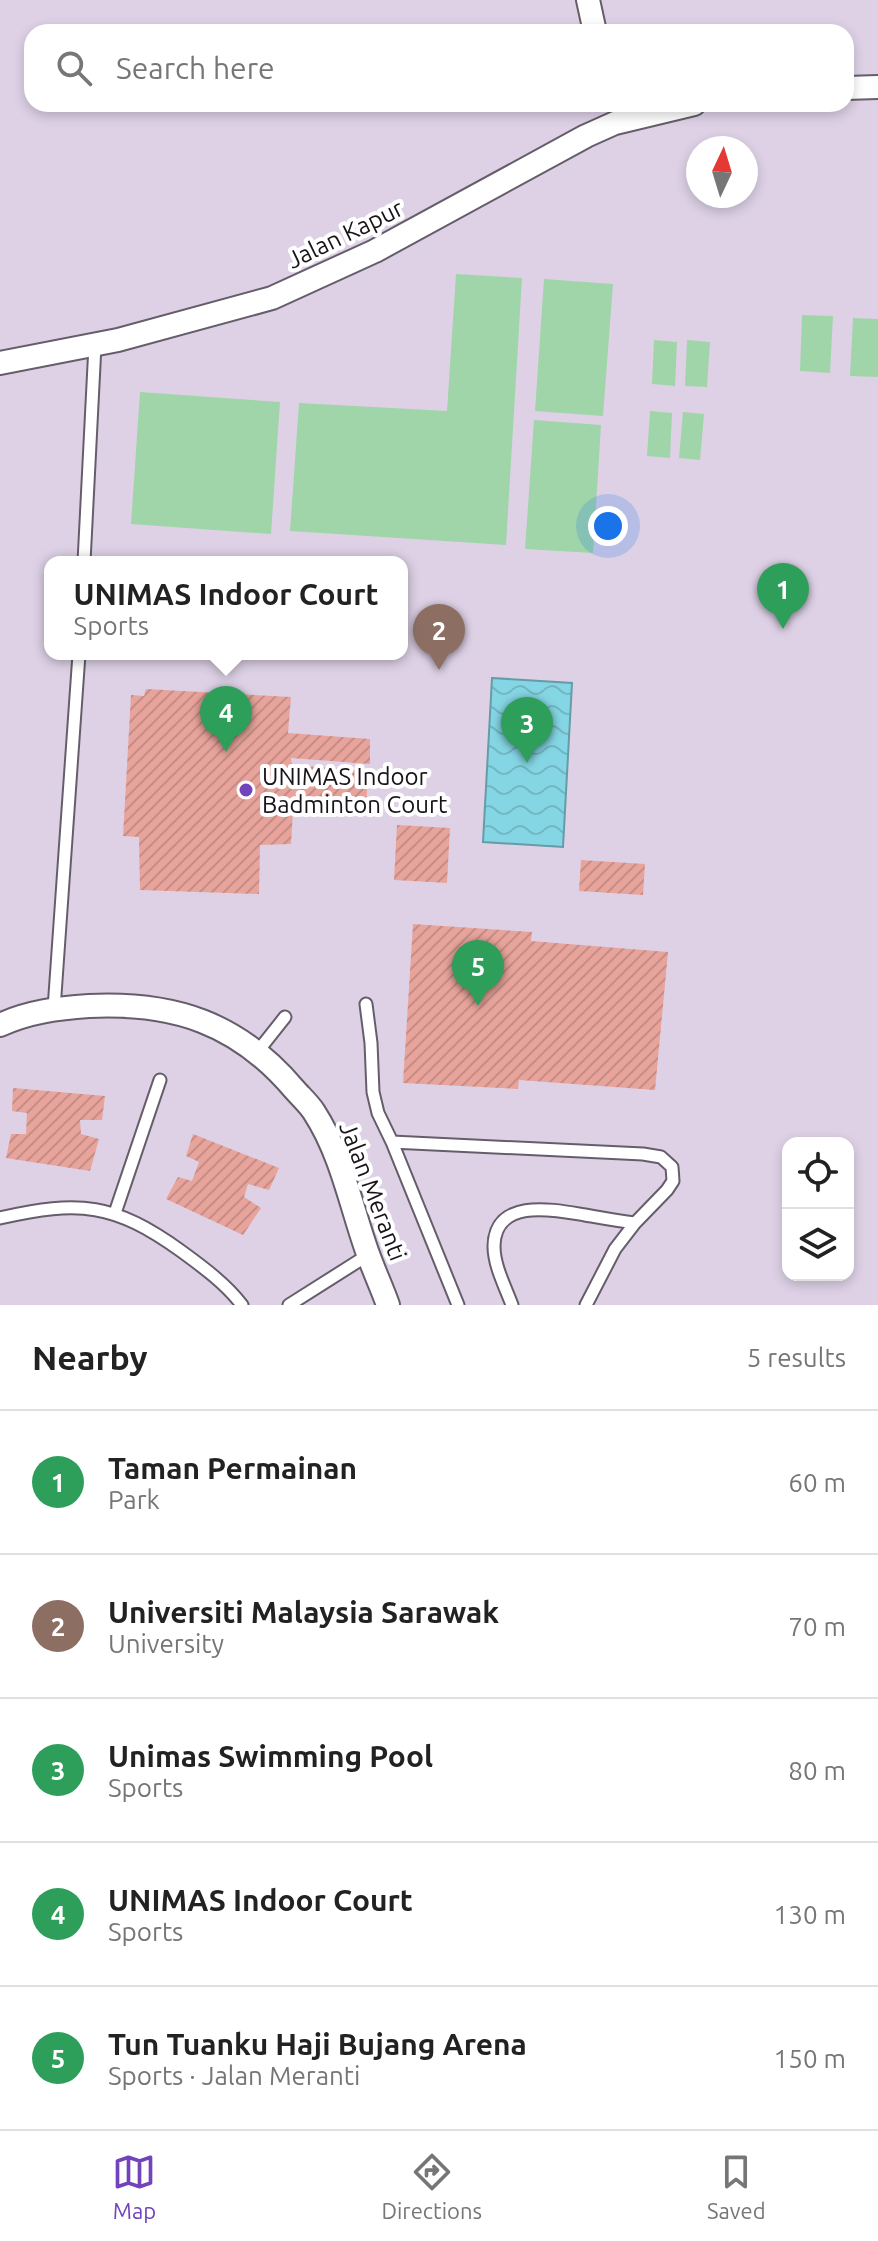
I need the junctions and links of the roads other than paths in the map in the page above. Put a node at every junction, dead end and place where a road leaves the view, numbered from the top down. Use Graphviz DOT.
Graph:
graph roads {
  1 [pos="588,0"];
  2 [pos="593,24"];
  3 [pos="878,87"];
  4 [pos="854,88"];
  5 [pos="613,113"];
  6 [pos="95,351"];
  7 [pos="0,363"];
  8 [pos="84,556"];
  9 [pos="79,660"];
  10 [pos="366,1004"];
  11 [pos="54,1009"];
  12 [pos="285,1017"];
  13 [pos="0,1025"];
  14 [pos="258,1051"];
  15 [pos="160,1080"];
  16 [pos="392,1142"];
  17 [pos="115,1213"];
  18 [pos="0,1218"];
  19 [pos="635,1223"];
  20 [pos="368,1255"];
  21 [pos="242,1305"];
  22 [pos="289,1305"];
  23 [pos="388,1305"];
  24 [pos="458,1305"];
  25 [pos="512,1305"];
  26 [pos="586,1305"];
  1 -- 2 [label="street"];
  3 -- 4 [label="street"];
  5 -- 6 [label="street, Jalan Kapur"];
  6 -- 7 [label="street, Jalan Kapur"];
  6 -- 8 [label="lane"];
  9 -- 11 [label="lane"];
  10 -- 16 [label="lane"];
  11 -- 13 [label="street, Jalan Meranti"];
  11 -- 14 [label="street, Jalan Meranti"];
  12 -- 14 [label="lane"];
  14 -- 20 [label="street, Jalan Meranti"];
  15 -- 17 [label="lane"];
  16 -- 19 [label="lane"];
  16 -- 24 [label="lane"];
  17 -- 18 [label="lane"];
  17 -- 21 [label="lane"];
  19 -- 25 [label="lane"];
  19 -- 26 [label="lane"];
  20 -- 22 [label="lane"];
  20 -- 23 [label="street, Jalan Meranti"];
}
